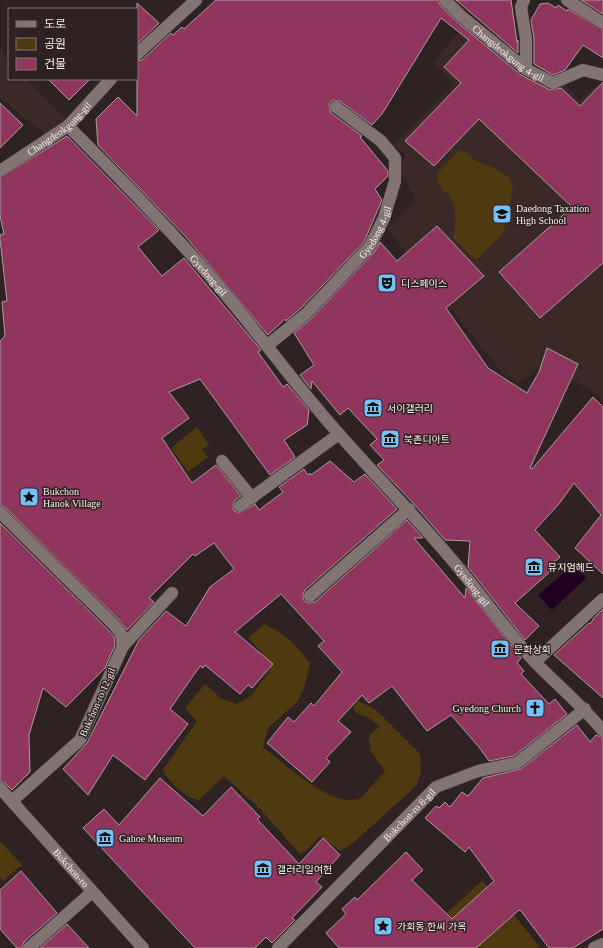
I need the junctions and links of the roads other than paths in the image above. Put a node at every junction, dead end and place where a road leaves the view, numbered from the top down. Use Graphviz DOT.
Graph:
graph roads {
  1 [pos="196,0"];
  2 [pos="445,0"];
  3 [pos="524,0"];
  4 [pos="567,0"];
  5 [pos="603,23"];
  6 [pos="138,53"];
  7 [pos="526,69"];
  8 [pos="603,75"];
  9 [pos="110,80"];
  10 [pos="336,106"];
  11 [pos="68,126"];
  12 [pos="0,171"];
  13 [pos="268,346"];
  14 [pos="339,434"];
  15 [pos="222,461"];
  16 [pos="252,498"];
  17 [pos="240,506"];
  18 [pos="409,509"];
  19 [pos="0,512"];
  20 [pos="172,593"];
  21 [pos="310,596"];
  22 [pos="603,599"];
  23 [pos="123,646"];
  24 [pos="535,662"];
  25 [pos="585,709"];
  26 [pos="603,731"];
  27 [pos="0,788"];
  28 [pos="12,801"];
  29 [pos="92,892"];
  30 [pos="603,944"];
  31 [pos="29,948"];
  32 [pos="142,948"];
  33 [pos="278,948"];
  34 [pos="594,948"];
  1 -- 6 [label="street"];
  2 -- 7 [label="street, Changdeokgung 4-gil"];
  3 -- 7 [label="street"];
  4 -- 5 [label="street"];
  7 -- 8 [label="street, Changdeokgung 4-gil"];
  9 -- 11 [label="street, Changdeokgung-gil"];
  10 -- 13 [label="street, Gyedong 4-gil"];
  11 -- 12 [label="street, Changdeokgung-gil"];
  11 -- 13 [label="street, Gyedong-gil"];
  13 -- 14 [label="street, Gyedong-gil"];
  14 -- 16 [label="street"];
  14 -- 18 [label="street, Gyedong-gil"];
  15 -- 16 [label="street"];
  16 -- 17 [label="street"];
  18 -- 21 [label="street"];
  18 -- 24 [label="street, Gyedong-gil"];
  19 -- 23 [label="street"];
  20 -- 23 [label="street, Bukchon-ro 12-gil"];
  22 -- 24 [label="street"];
  23 -- 28 [label="street, Bukchon-ro 12-gil"];
  24 -- 25 [label="street, Gyedong-gil"];
  25 -- 26 [label="street, Gyedong-gil"];
  25 -- 33 [label="street, Bukchon-ro 8-gil"];
  27 -- 28 [label="street, Bukchon-ro"];
  28 -- 29 [label="street, Bukchon-ro"];
  29 -- 31 [label="street"];
  29 -- 32 [label="street, Bukchon-ro"];
  30 -- 34 [label="street"];
}
